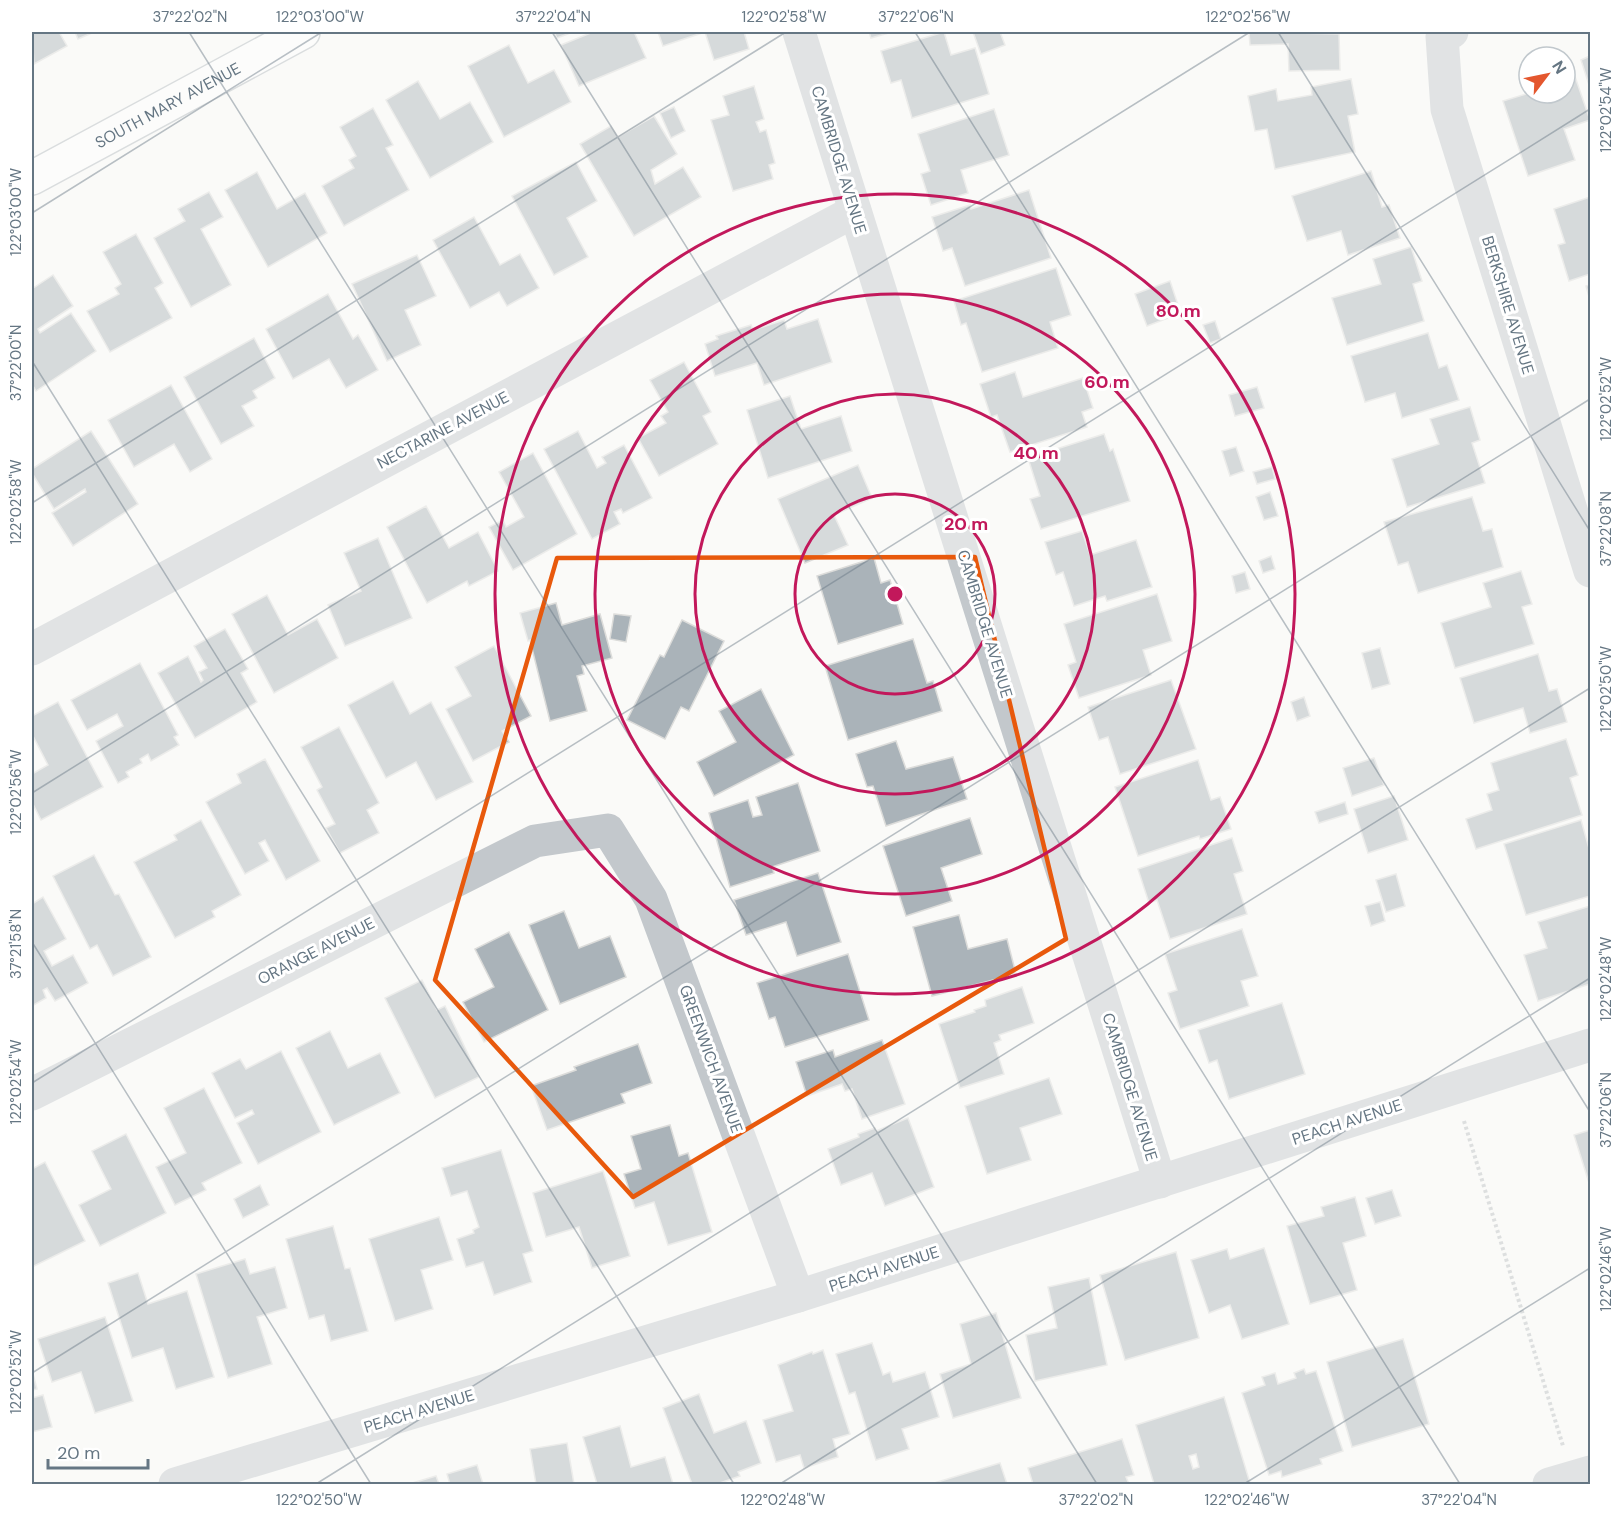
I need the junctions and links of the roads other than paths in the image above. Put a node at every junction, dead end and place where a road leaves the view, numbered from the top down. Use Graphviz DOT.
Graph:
graph roads {
  1 [pos="303,32"];
  2 [pos="799,32"];
  3 [pos="1447,34"];
  4 [pos="32,178"];
  5 [pos="855,211"];
  6 [pos="1590,571"];
  7 [pos="32,649"];
  8 [pos="608,830"];
  9 [pos="1590,1045"];
  10 [pos="32,1094"];
  11 [pos="1160,1182"];
  12 [pos="798,1296"];
  13 [pos="175,1485"];
  1 -- 4 [label="main road, SOUTH MARY AVENUE"];
  2 -- 5 [label="street, CAMBRIDGE AVENUE"];
  3 -- 6 [label="street, BERKSHIRE AVENUE"];
  5 -- 7 [label="street, NECTARINE AVENUE"];
  5 -- 11 [label="street, CAMBRIDGE AVENUE"];
  8 -- 10 [label="street, ORANGE AVENUE"];
  8 -- 12 [label="street, GREENWICH AVENUE"];
  9 -- 11 [label="street, PEACH AVENUE"];
  11 -- 12 [label="street, PEACH AVENUE"];
  12 -- 13 [label="street, PEACH AVENUE"];
}
